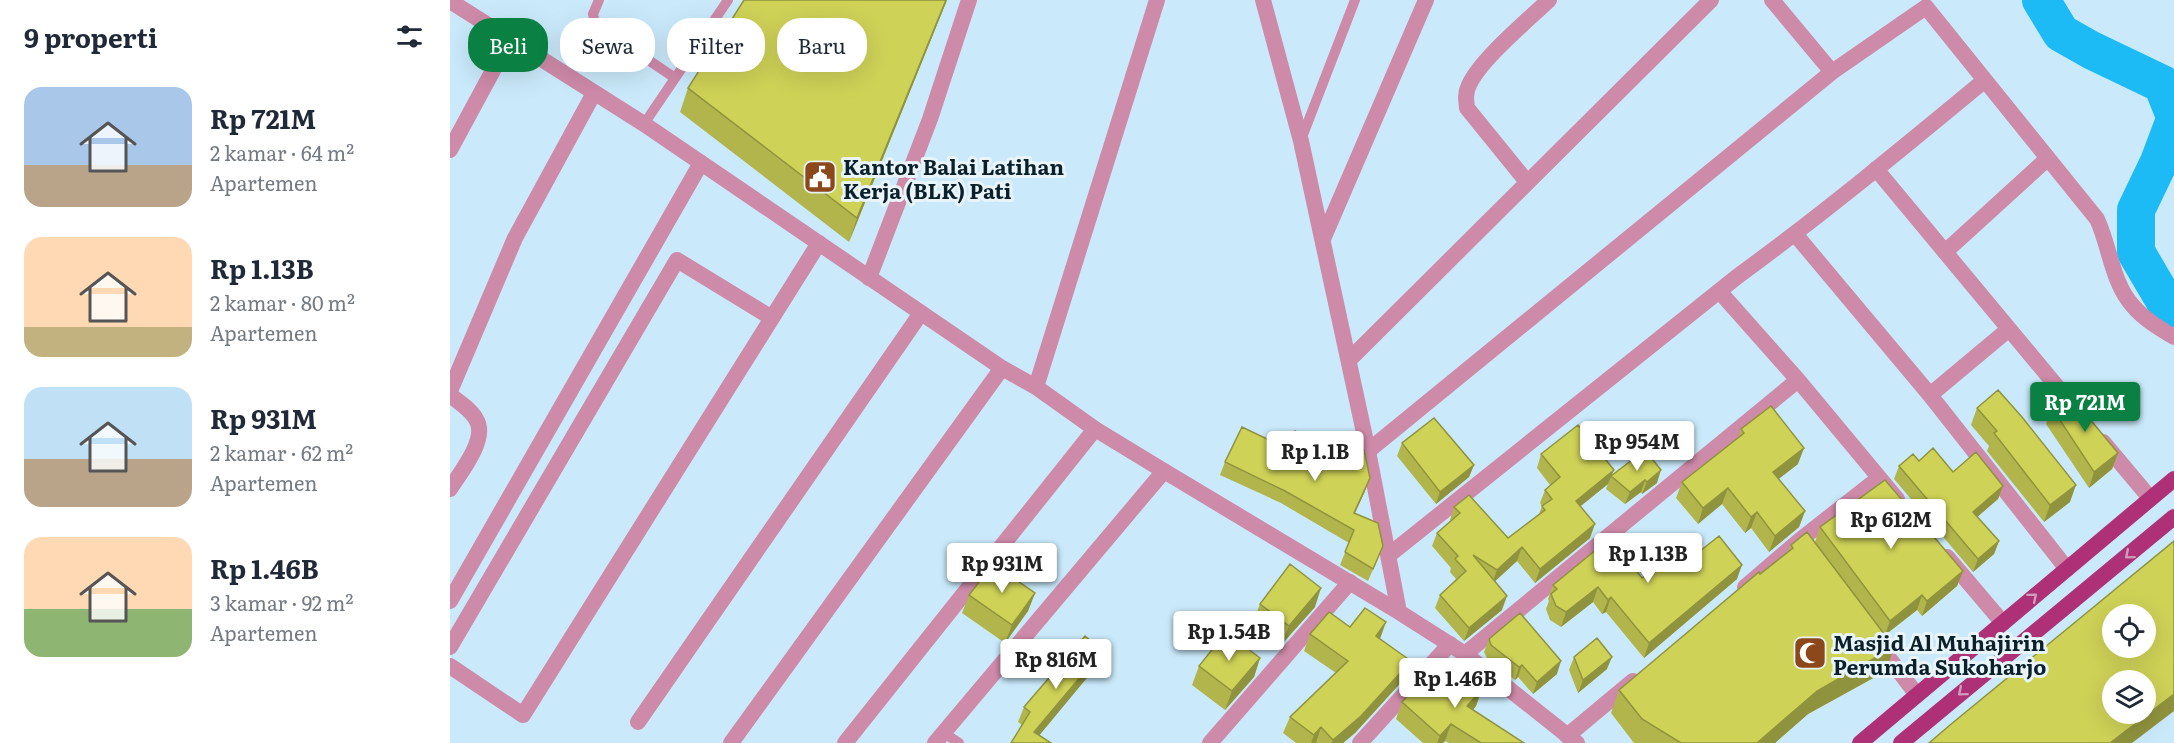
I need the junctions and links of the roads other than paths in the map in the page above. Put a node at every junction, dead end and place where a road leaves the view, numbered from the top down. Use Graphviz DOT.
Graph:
graph roads {
  1 [pos="599,0"];
  2 [pos="728,0"];
  3 [pos="969,0"];
  4 [pos="1156,0"];
  5 [pos="1263,0"];
  6 [pos="1354,0"];
  7 [pos="1426,0"];
  8 [pos="1549,0"];
  9 [pos="1711,0"];
  10 [pos="1772,0"];
  11 [pos="450,1"];
  12 [pos="1923,4"];
  13 [pos="477,18"];
  14 [pos="548,63"];
  15 [pos="492,72"];
  16 [pos="1832,72"];
  17 [pos="675,78"];
  18 [pos="1985,80"];
  19 [pos="594,93"];
  20 [pos="644,124"];
  21 [pos="1301,141"];
  22 [pos="450,150"];
  23 [pos="2047,159"];
  24 [pos="701,163"];
  25 [pos="1876,170"];
  26 [pos="1527,182"];
  27 [pos="1795,234"];
  28 [pos="1323,239"];
  29 [pos="819,243"];
  30 [pos="1945,252"];
  31 [pos="869,278"];
  32 [pos="1719,291"];
  33 [pos="921,312"];
  34 [pos="772,318"];
  35 [pos="2009,330"];
  36 [pos="2174,337"];
  37 [pos="1348,360"];
  38 [pos="1002,368"];
  39 [pos="1798,380"];
  40 [pos="1035,387"];
  41 [pos="450,393"];
  42 [pos="1930,395"];
  43 [pos="1095,429"];
  44 [pos="1368,451"];
  45 [pos="1164,471"];
  46 [pos="1879,478"];
  47 [pos="2174,478"];
  48 [pos="450,489"];
  49 [pos="2150,498"];
  50 [pos="1910,514"];
  51 [pos="2174,517"];
  52 [pos="1933,542"];
  53 [pos="1389,555"];
  54 [pos="2067,569"];
  55 [pos="1350,582"];
  56 [pos="450,601"];
  57 [pos="1728,601"];
  58 [pos="1399,612"];
  59 [pos="2003,622"];
  60 [pos="1869,632"];
  61 [pos="1450,644"];
  62 [pos="450,647"];
  63 [pos="1465,654"];
  64 [pos="450,666"];
  65 [pos="1648,668"];
  66 [pos="1917,695"];
  67 [pos="638,722"];
  68 [pos="939,738"];
  69 [pos="1572,740"];
  70 [pos="731,743"];
  71 [pos="844,743"];
  72 [pos="959,743"];
  73 [pos="1210,743"];
  74 [pos="1360,743"];
  75 [pos="1860,743"];
  76 [pos="1901,743"];
  1 -- 17 [label="lane"];
  2 -- 17 [label="lane"];
  3 -- 31 [label="street"];
  4 -- 40 [label="street"];
  5 -- 21 [label="street"];
  6 -- 21 [label="lane"];
  7 -- 28 [label="street"];
  8 -- 26 [label="street"];
  9 -- 26 [label="street"];
  10 -- 16 [label="street"];
  11 -- 13 [label="street"];
  12 -- 16 [label="street"];
  12 -- 18 [label="street"];
  14 -- 19 [label="street"];
  15 -- 22 [label="street"];
  16 -- 44 [label="street"];
  17 -- 20 [label="lane"];
  18 -- 23 [label="street"];
  18 -- 25 [label="street"];
  19 -- 20 [label="street"];
  19 -- 41 [label="street"];
  20 -- 24 [label="street"];
  21 -- 28 [label="street"];
  23 -- 30 [label="street"];
  23 -- 36 [label="street"];
  24 -- 29 [label="street"];
  24 -- 56 [label="street"];
  25 -- 27 [label="street"];
  25 -- 30 [label="street"];
  26 -- 37 [label="street"];
  27 -- 32 [label="street"];
  27 -- 42 [label="street"];
  28 -- 37 [label="street"];
  29 -- 31 [label="street"];
  29 -- 34 [label="street"];
  30 -- 35 [label="street"];
  31 -- 33 [label="street"];
  32 -- 39 [label="street"];
  32 -- 53 [label="street"];
  33 -- 38 [label="street"];
  33 -- 67 [label="street"];
  34 -- 62 [label="street"];
  34 -- 64 [label="street"];
  35 -- 42 [label="street"];
  35 -- 49 [label="street"];
  37 -- 44 [label="street"];
  38 -- 40 [label="street"];
  38 -- 70 [label="street"];
  39 -- 46 [label="street"];
  39 -- 63 [label="street"];
  40 -- 43 [label="street"];
  41 -- 48 [label="street"];
  42 -- 54 [label="street"];
  43 -- 45 [label="street"];
  43 -- 71 [label="street"];
  44 -- 53 [label="street"];
  45 -- 55 [label="street"];
  45 -- 68 [label="street"];
  46 -- 50 [label="street"];
  46 -- 57 [label="street"];
  47 -- 49 [label="main road"];
  49 -- 54 [label="main road"];
  51 -- 76 [label="main road, one-way"];
  52 -- 59 [label="street"];
  53 -- 58 [label="street"];
  59 -- 54 [label="main road, one-way"];
  55 -- 58 [label="street"];
  55 -- 73 [label="street"];
  58 -- 61 [label="street"];
  59 -- 66 [label="main road"];
  60 -- 66 [label="street"];
  61 -- 63 [label="street"];
  61 -- 74 [label="street"];
  63 -- 69 [label="street"];
  65 -- 69 [label="street"];
  66 -- 75 [label="main road"];
  68 -- 72 [label="lane"];
}
